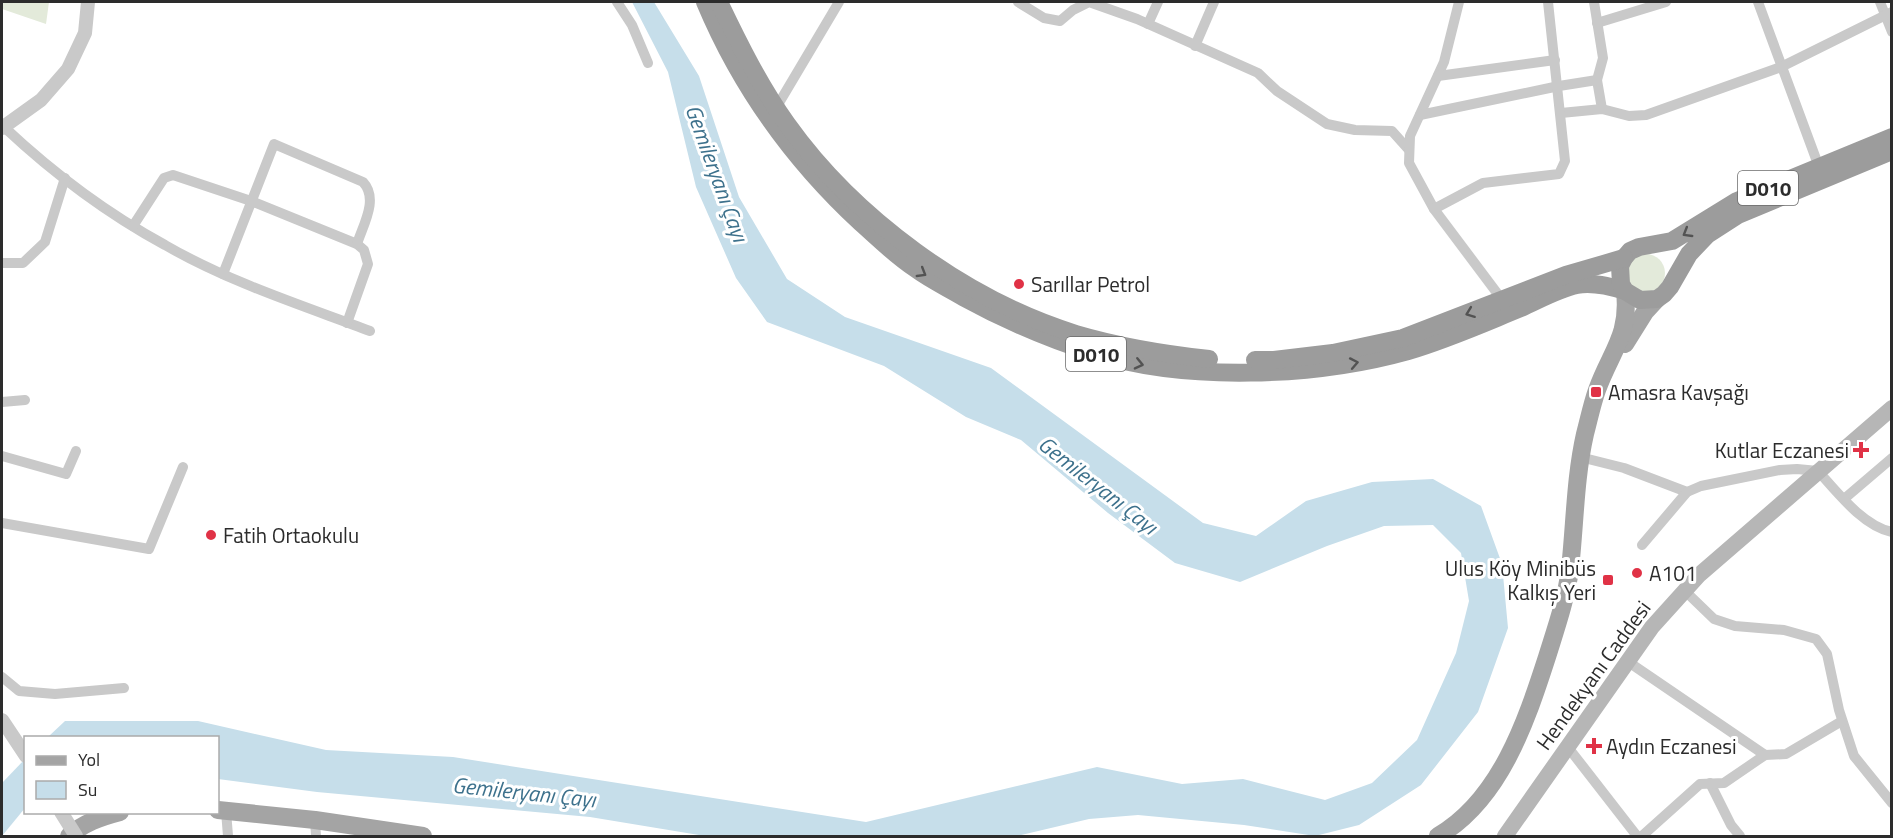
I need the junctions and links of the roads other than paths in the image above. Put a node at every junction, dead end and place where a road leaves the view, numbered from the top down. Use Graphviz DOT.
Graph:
graph roads {
  1 [pos="88,2"];
  2 [pos="617,2"];
  3 [pos="705,2"];
  4 [pos="719,2"];
  5 [pos="839,2"];
  6 [pos="1018,2"];
  7 [pos="1158,2"];
  8 [pos="1214,2"];
  9 [pos="1459,2"];
  10 [pos="1548,2"];
  11 [pos="1594,2"];
  12 [pos="1666,2"];
  13 [pos="1758,2"];
  14 [pos="1880,2"];
  15 [pos="1102,4"];
  16 [pos="1075,6"];
  17 [pos="1888,14"];
  18 [pos="1597,23"];
  19 [pos="1148,24"];
  20 [pos="1892,32"];
  21 [pos="1195,46"];
  22 [pos="1555,60"];
  23 [pos="648,63"];
  24 [pos="1781,67"];
  25 [pos="1438,76"];
  26 [pos="1597,80"];
  27 [pos="1558,86"];
  28 [pos="776,108"];
  29 [pos="1602,110"];
  30 [pos="1561,113"];
  31 [pos="1420,114"];
  32 [pos="3,128"];
  33 [pos="1892,137"];
  34 [pos="1409,150"];
  35 [pos="1892,152"];
  36 [pos="1819,167"];
  37 [pos="64,178"];
  38 [pos="251,201"];
  39 [pos="1434,209"];
  40 [pos="133,226"];
  41 [pos="357,244"];
  42 [pos="1648,246"];
  43 [pos="1624,258"];
  44 [pos="2,263"];
  45 [pos="223,274"];
  46 [pos="1673,279"];
  47 [pos="1625,291"];
  48 [pos="1657,299"];
  49 [pos="1503,301"];
  50 [pos="347,322"];
  51 [pos="370,331"];
  52 [pos="26,400"];
  53 [pos="2,402"];
  54 [pos="1892,408"];
  55 [pos="1585,433"];
  56 [pos="76,451"];
  57 [pos="2,456"];
  58 [pos="1580,457"];
  59 [pos="1892,458"];
  60 [pos="183,467"];
  61 [pos="1818,471"];
  62 [pos="1687,492"];
  63 [pos="1844,499"];
  64 [pos="2,523"];
  65 [pos="1892,532"];
  66 [pos="1642,545"];
  67 [pos="1685,591"];
  68 [pos="1627,661"];
  69 [pos="2,677"];
  70 [pos="124,688"];
  71 [pos="2,720"];
  72 [pos="1842,721"];
  73 [pos="1567,746"];
  74 [pos="24,753"];
  75 [pos="1765,754"];
  76 [pos="1710,783"];
  77 [pos="1892,803"];
  78 [pos="222,811"];
  79 [pos="62,814"];
  80 [pos="117,814"];
  81 [pos="315,828"];
  82 [pos="418,836"];
  83 [pos="69,837"];
  84 [pos="76,837"];
  85 [pos="228,837"];
  86 [pos="1438,837"];
  87 [pos="1505,837"];
  88 [pos="1637,837"];
  89 [pos="1642,837"];
  90 [pos="1740,837"];
  1 -- 32 [label="street"];
  2 -- 23 [label="street"];
  3 -- 47 [label="highway, D010, one-way"];
  4 -- 28 [label="highway, D010"];
  5 -- 28 [label="street"];
  6 -- 16 [label="street"];
  7 -- 19 [label="street"];
  8 -- 21 [label="street"];
  9 -- 25 [label="street"];
  10 -- 22 [label="street"];
  11 -- 18 [label="street"];
  12 -- 18 [label="street"];
  13 -- 24 [label="street"];
  14 -- 17 [label="street"];
  15 -- 16 [label="street"];
  15 -- 19 [label="street"];
  17 -- 20 [label="street"];
  17 -- 24 [label="street"];
  18 -- 26 [label="street"];
  19 -- 21 [label="street"];
  21 -- 34 [label="street"];
  22 -- 25 [label="street"];
  22 -- 27 [label="street"];
  24 -- 29 [label="street"];
  24 -- 36 [label="street"];
  25 -- 31 [label="street"];
  26 -- 27 [label="street"];
  26 -- 29 [label="street"];
  27 -- 30 [label="street"];
  27 -- 31 [label="street"];
  49 -- 28 [label="highway, D010, one-way"];
  29 -- 30 [label="street"];
  30 -- 39 [label="street"];
  31 -- 34 [label="street"];
  32 -- 37 [label="street"];
  33 -- 36 [label="highway, D010"];
  34 -- 39 [label="street"];
  35 -- 46 [label="highway, D010"];
  36 -- 42 [label="highway, D010, one-way"];
  37 -- 40 [label="street"];
  37 -- 44 [label="street"];
  38 -- 40 [label="street"];
  38 -- 41 [label="street"];
  38 -- 41 [label="street"];
  38 -- 45 [label="street"];
  39 -- 49 [label="street"];
  40 -- 45 [label="street"];
  41 -- 50 [label="street"];
  42 -- 43 [label="highway"];
  42 -- 46 [label="highway"];
  43 -- 47 [label="highway"];
  43 -- 49 [label="highway, D010"];
  45 -- 50 [label="street"];
  46 -- 48 [label="highway"];
  47 -- 48 [label="highway"];
  47 -- 55 [label="main road"];
  48 -- 55 [label="main road"];
  50 -- 51 [label="street"];
  52 -- 53 [label="street"];
  54 -- 61 [label="main road, Hendekyanı Caddesi"];
  55 -- 58 [label="main road"];
  56 -- 57 [label="street"];
  58 -- 62 [label="street"];
  58 -- 86 [label="main road"];
  59 -- 63 [label="street"];
  60 -- 64 [label="street"];
  61 -- 62 [label="street"];
  61 -- 63 [label="street"];
  61 -- 67 [label="main road, Hendekyanı Caddesi"];
  62 -- 66 [label="street"];
  63 -- 65 [label="street"];
  67 -- 68 [label="main road, Hendekyanı Caddesi"];
  67 -- 72 [label="street"];
  68 -- 73 [label="main road, Hendekyanı Caddesi"];
  68 -- 75 [label="street"];
  69 -- 70 [label="street"];
  71 -- 74 [label="street"];
  72 -- 75 [label="street"];
  72 -- 77 [label="street"];
  73 -- 87 [label="main road, Hendekyanı Caddesi"];
  73 -- 88 [label="street"];
  75 -- 76 [label="street"];
  76 -- 89 [label="street"];
  76 -- 90 [label="street"];
  78 -- 81 [label="main road"];
  78 -- 85 [label="street"];
  79 -- 84 [label="street, bridge"];
  80 -- 83 [label="main road"];
  81 -- 82 [label="main road"];
}
